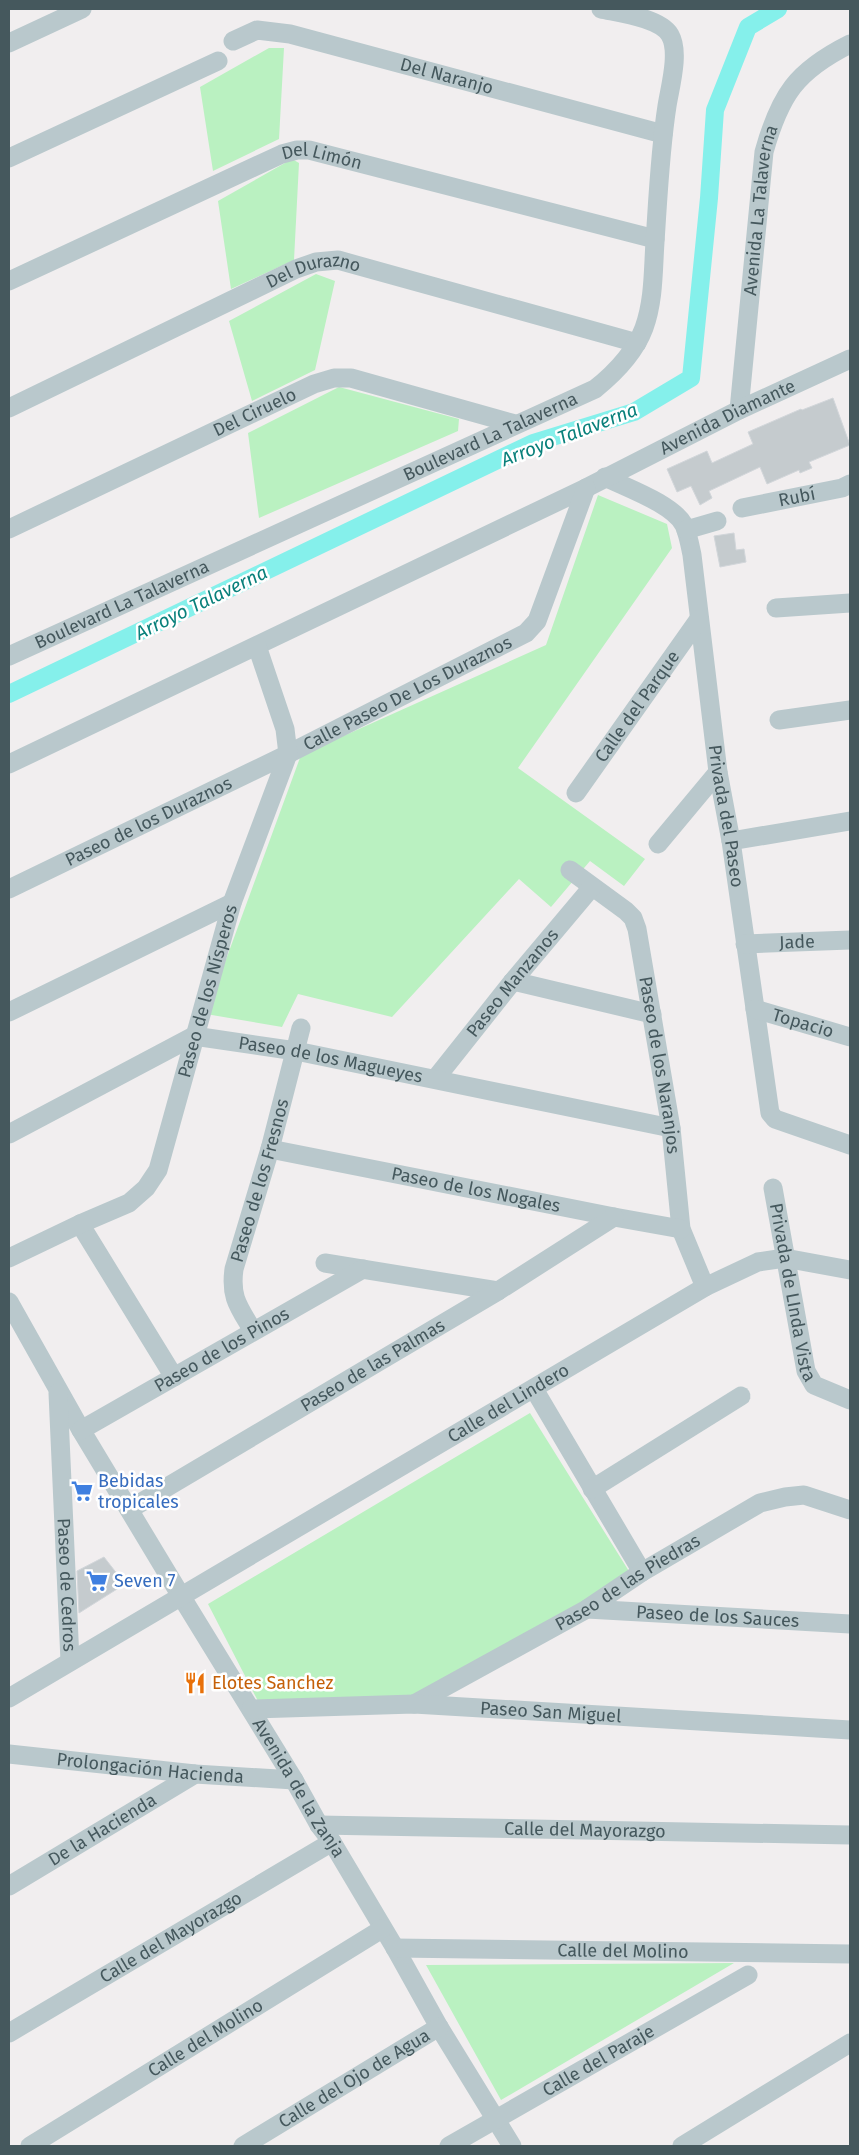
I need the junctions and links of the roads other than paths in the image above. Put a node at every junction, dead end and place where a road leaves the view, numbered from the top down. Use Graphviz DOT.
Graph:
graph roads {
  1 [pos="82,9"];
  2 [pos="601,9"];
  3 [pos="233,41"];
  4 [pos="9,43"];
  5 [pos="850,44"];
  6 [pos="218,61"];
  7 [pos="663,134"];
  8 [pos="9,158"];
  9 [pos="655,239"];
  10 [pos="9,281"];
  11 [pos="637,343"];
  12 [pos="850,359"];
  13 [pos="9,408"];
  14 [pos="739,410"];
  15 [pos="515,424"];
  16 [pos="605,477"];
  17 [pos="850,484"];
  18 [pos="586,488"];
  19 [pos="742,508"];
  20 [pos="717,521"];
  21 [pos="9,529"];
  22 [pos="686,530"];
  23 [pos="850,603"];
  24 [pos="776,608"];
  25 [pos="699,619"];
  26 [pos="257,646"];
  27 [pos="9,656"];
  28 [pos="850,710"];
  29 [pos="779,720"];
  30 [pos="288,754"];
  31 [pos="9,764"];
  32 [pos="718,772"];
  33 [pos="576,793"];
  34 [pos="850,821"];
  35 [pos="731,841"];
  36 [pos="658,844"];
  37 [pos="570,870"];
  38 [pos="592,887"];
  39 [pos="9,889"];
  40 [pos="232,904"];
  41 [pos="850,940"];
  42 [pos="745,944"];
  43 [pos="514,981"];
  44 [pos="755,1009"];
  45 [pos="9,1012"];
  46 [pos="652,1014"];
  47 [pos="301,1028"];
  48 [pos="194,1036"];
  49 [pos="850,1038"];
  50 [pos="296,1051"];
  51 [pos="436,1078"];
  52 [pos="671,1128"];
  53 [pos="9,1134"];
  54 [pos="850,1145"];
  55 [pos="270,1149"];
  56 [pos="773,1188"];
  57 [pos="614,1217"];
  58 [pos="80,1224"];
  59 [pos="681,1229"];
  60 [pos="9,1258"];
  61 [pos="784,1258"];
  62 [pos="325,1263"];
  63 [pos="363,1269"];
  64 [pos="850,1270"];
  65 [pos="705,1287"];
  66 [pos="498,1291"];
  67 [pos="9,1302"];
  68 [pos="253,1331"];
  69 [pos="174,1377"];
  70 [pos="534,1389"];
  71 [pos="58,1390"];
  72 [pos="741,1396"];
  73 [pos="850,1400"];
  74 [pos="81,1430"];
  75 [pos="592,1488"];
  76 [pos="130,1509"];
  77 [pos="850,1510"];
  78 [pos="642,1572"];
  79 [pos="181,1596"];
  80 [pos="587,1609"];
  81 [pos="850,1624"];
  82 [pos="70,1661"];
  83 [pos="9,1698"];
  84 [pos="414,1704"];
  85 [pos="250,1709"];
  86 [pos="850,1730"];
  87 [pos="9,1754"];
  88 [pos="195,1774"];
  89 [pos="294,1780"];
  90 [pos="319,1825"];
  91 [pos="850,1835"];
  92 [pos="332,1842"];
  93 [pos="9,1886"];
  94 [pos="382,1929"];
  95 [pos="395,1948"];
  96 [pos="850,1954"];
  97 [pos="748,1975"];
  98 [pos="439,2027"];
  99 [pos="9,2033"];
  100 [pos="850,2043"];
  101 [pos="495,2118"];
  102 [pos="30,2146"];
  103 [pos="243,2146"];
  104 [pos="449,2146"];
  105 [pos="512,2146"];
  106 [pos="682,2146"];
  1 -- 4 [label="street"];
  2 -- 7 [label="street, Boulevard La Talaverna"];
  3 -- 7 [label="street, Del Naranjo"];
  5 -- 14 [label="street, Avenida La Talaverna"];
  6 -- 8 [label="street"];
  7 -- 9 [label="street, Boulevard La Talaverna"];
  9 -- 10 [label="street, Del Limón"];
  9 -- 11 [label="street, Boulevard La Talaverna"];
  11 -- 13 [label="street, Del Durazno"];
  11 -- 15 [label="street, Boulevard La Talaverna"];
  12 -- 14 [label="street, Avenida Diamante"];
  14 -- 16 [label="street, Avenida Diamante"];
  15 -- 21 [label="street, Del Ciruelo"];
  15 -- 27 [label="street, Boulevard La Talaverna"];
  16 -- 18 [label="street"];
  16 -- 22 [label="street, Privada del Paseo"];
  17 -- 19 [label="street, Rubí"];
  18 -- 26 [label="street"];
  18 -- 30 [label="street, Calle Paseo De Los Duraznos"];
  20 -- 22 [label="street"];
  22 -- 25 [label="street, Privada del Paseo"];
  23 -- 24 [label="street"];
  25 -- 32 [label="street, Privada del Paseo"];
  25 -- 33 [label="street, Calle del Parque"];
  26 -- 30 [label="street, Paseo de los Nísperos"];
  26 -- 31 [label="street"];
  28 -- 29 [label="street"];
  30 -- 39 [label="street, Paseo de los Duraznos"];
  30 -- 40 [label="street, Paseo de los Nísperos"];
  32 -- 35 [label="street, Privada del Paseo"];
  32 -- 36 [label="street"];
  34 -- 35 [label="street"];
  35 -- 42 [label="street, Privada del Paseo"];
  37 -- 38 [label="street, Paseo de los Naranjos"];
  38 -- 43 [label="street, Paseo Manzanos"];
  38 -- 46 [label="street, Paseo de los Naranjos"];
  40 -- 45 [label="street"];
  40 -- 48 [label="street, Paseo de los Nísperos"];
  41 -- 42 [label="street, Jade"];
  42 -- 44 [label="street, Privada del Paseo"];
  43 -- 46 [label="street"];
  43 -- 51 [label="street, Paseo Manzanos"];
  44 -- 49 [label="street, Topacio"];
  44 -- 54 [label="street, Privada del Paseo"];
  46 -- 52 [label="street, Paseo de los Naranjos"];
  47 -- 50 [label="street, Paseo de los Fresnos"];
  48 -- 50 [label="street, Paseo de los Magueyes"];
  48 -- 53 [label="street"];
  48 -- 58 [label="street, Paseo de los Nísperos"];
  50 -- 51 [label="street, Paseo de los Magueyes"];
  50 -- 55 [label="street, Paseo de los Fresnos"];
  51 -- 52 [label="street, Paseo de los Magueyes"];
  52 -- 59 [label="street, Paseo de los Naranjos"];
  55 -- 57 [label="street, Paseo de los Nogales"];
  55 -- 68 [label="street, Paseo de los Fresnos"];
  56 -- 61 [label="street, Privada de LInda Vista"];
  57 -- 59 [label="street, Paseo de los Nogales"];
  57 -- 66 [label="street, Paseo de las Palmas"];
  58 -- 60 [label="street, Paseo de los Nísperos"];
  58 -- 69 [label="street"];
  59 -- 65 [label="street, Paseo de los Naranjos"];
  61 -- 64 [label="street, Calle del Lindero"];
  61 -- 65 [label="street, Calle del Lindero"];
  61 -- 73 [label="street, Privada de LInda Vista"];
  62 -- 63 [label="street"];
  63 -- 66 [label="street"];
  63 -- 68 [label="street, Paseo de los Pinos"];
  65 -- 70 [label="street, Calle del Lindero"];
  66 -- 76 [label="street, Paseo de las Palmas"];
  67 -- 71 [label="street, Avenida de la Zanja"];
  68 -- 69 [label="street, Paseo de los Pinos"];
  69 -- 74 [label="street, Paseo de los Pinos"];
  70 -- 75 [label="street"];
  70 -- 79 [label="street, Calle del Lindero"];
  71 -- 74 [label="street, Avenida de la Zanja"];
  71 -- 82 [label="street, Paseo de Cedros"];
  72 -- 75 [label="street"];
  74 -- 76 [label="street, Avenida de la Zanja"];
  75 -- 78 [label="street"];
  76 -- 79 [label="street, Avenida de la Zanja"];
  77 -- 78 [label="street, Paseo de las Piedras"];
  78 -- 80 [label="street, Paseo de las Piedras"];
  79 -- 82 [label="street, Calle del Lindero"];
  79 -- 85 [label="street, Avenida de la Zanja"];
  80 -- 81 [label="street, Paseo de los Sauces"];
  80 -- 84 [label="street, Paseo de las Piedras"];
  82 -- 83 [label="street, Calle del Lindero"];
  84 -- 85 [label="street, Paseo San Miguel"];
  84 -- 86 [label="street, Paseo San Miguel"];
  85 -- 89 [label="street, Avenida de la Zanja"];
  87 -- 88 [label="street, Prolongación Hacienda"];
  88 -- 89 [label="street, Prolongación Hacienda"];
  88 -- 93 [label="street, De la Hacienda"];
  89 -- 90 [label="street, Avenida de la Zanja"];
  90 -- 91 [label="street, Calle del Mayorazgo"];
  90 -- 92 [label="street, Avenida de la Zanja"];
  92 -- 94 [label="street, Avenida de la Zanja"];
  92 -- 99 [label="street, Calle del Mayorazgo"];
  94 -- 95 [label="street, Avenida de la Zanja"];
  94 -- 102 [label="street, Calle del Molino"];
  95 -- 96 [label="street, Calle del Molino"];
  95 -- 98 [label="street, Avenida de la Zanja"];
  97 -- 101 [label="street, Calle del Paraje"];
  98 -- 101 [label="street, Avenida de la Zanja"];
  98 -- 103 [label="street, Calle del Ojo de Agua"];
  100 -- 106 [label="street"];
  101 -- 104 [label="street, Calle del Paraje"];
  101 -- 105 [label="street, Avenida de la Zanja"];
}
